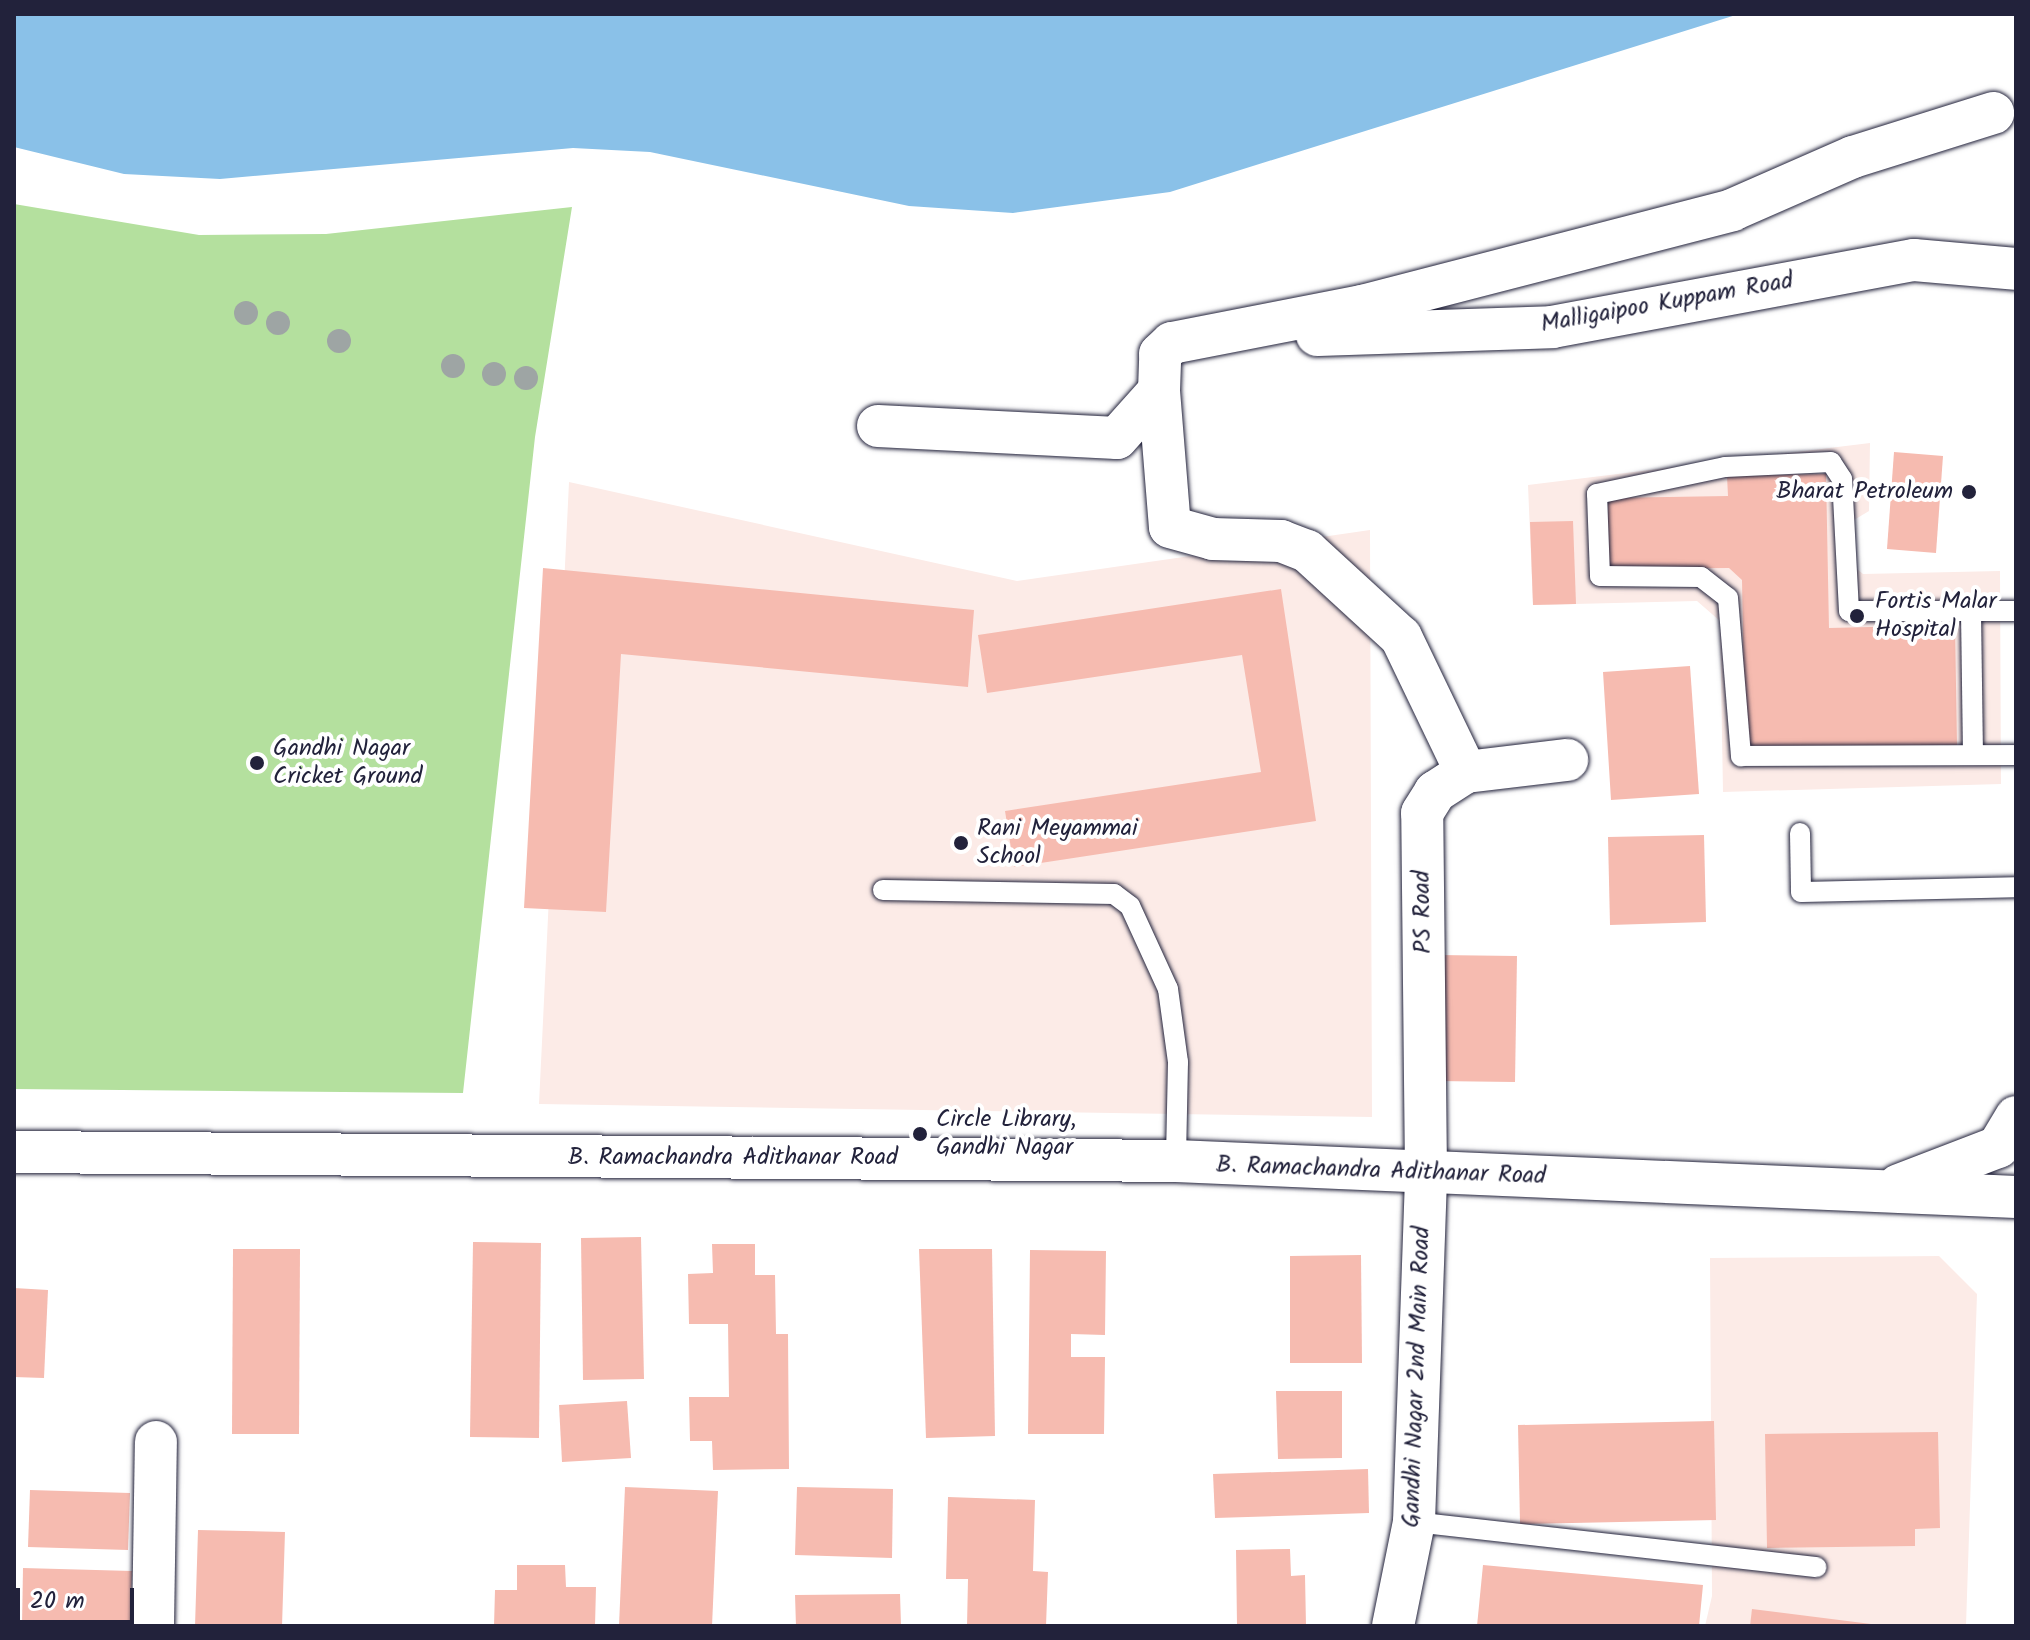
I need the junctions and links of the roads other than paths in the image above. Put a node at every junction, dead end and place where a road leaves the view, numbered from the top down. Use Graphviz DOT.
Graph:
graph roads {
  1 [pos="1993,113"];
  2 [pos="2016,269"];
  3 [pos="1172,343"];
  4 [pos="1159,391"];
  5 [pos="878,426"];
  6 [pos="2016,611"];
  7 [pos="1971,612"];
  8 [pos="1973,755"];
  9 [pos="2016,755"];
  10 [pos="1567,760"];
  11 [pos="1466,772"];
  12 [pos="1800,833"];
  13 [pos="2016,887"];
  14 [pos="883,890"];
  15 [pos="2016,1117"];
  16 [pos="14,1152"];
  17 [pos="1176,1161"];
  18 [pos="1426,1174"];
  19 [pos="1883,1191"];
  20 [pos="2016,1197"];
  21 [pos="156,1442"];
  22 [pos="1414,1522"];
  23 [pos="1816,1567"];
  24 [pos="153,1626"];
  25 [pos="1393,1626"];
  1 -- 3 [label="street"];
  2 -- 3 [label="street, Malligaipoo Kuppam Road"];
  3 -- 4 [label="street"];
  4 -- 5 [label="street"];
  4 -- 11 [label="street"];
  6 -- 7 [label="lane"];
  7 -- 8 [label="lane"];
  7 -- 8 [label="lane"];
  8 -- 9 [label="lane"];
  10 -- 11 [label="street, PS Road"];
  11 -- 18 [label="street, PS Road"];
  12 -- 13 [label="lane"];
  14 -- 17 [label="lane"];
  15 -- 19 [label="street"];
  16 -- 17 [label="street, B. Ramachandra Adithanar Road"];
  17 -- 18 [label="street, B. Ramachandra Adithanar Road"];
  18 -- 19 [label="street, B. Ramachandra Adithanar Road"];
  18 -- 22 [label="street, Gandhi Nagar 2nd Main Road"];
  19 -- 20 [label="street, B. Ramachandra Adithanar Road"];
  21 -- 24 [label="street"];
  22 -- 23 [label="lane"];
  22 -- 25 [label="street, Gandhi Nagar 2nd Main Road"];
}
